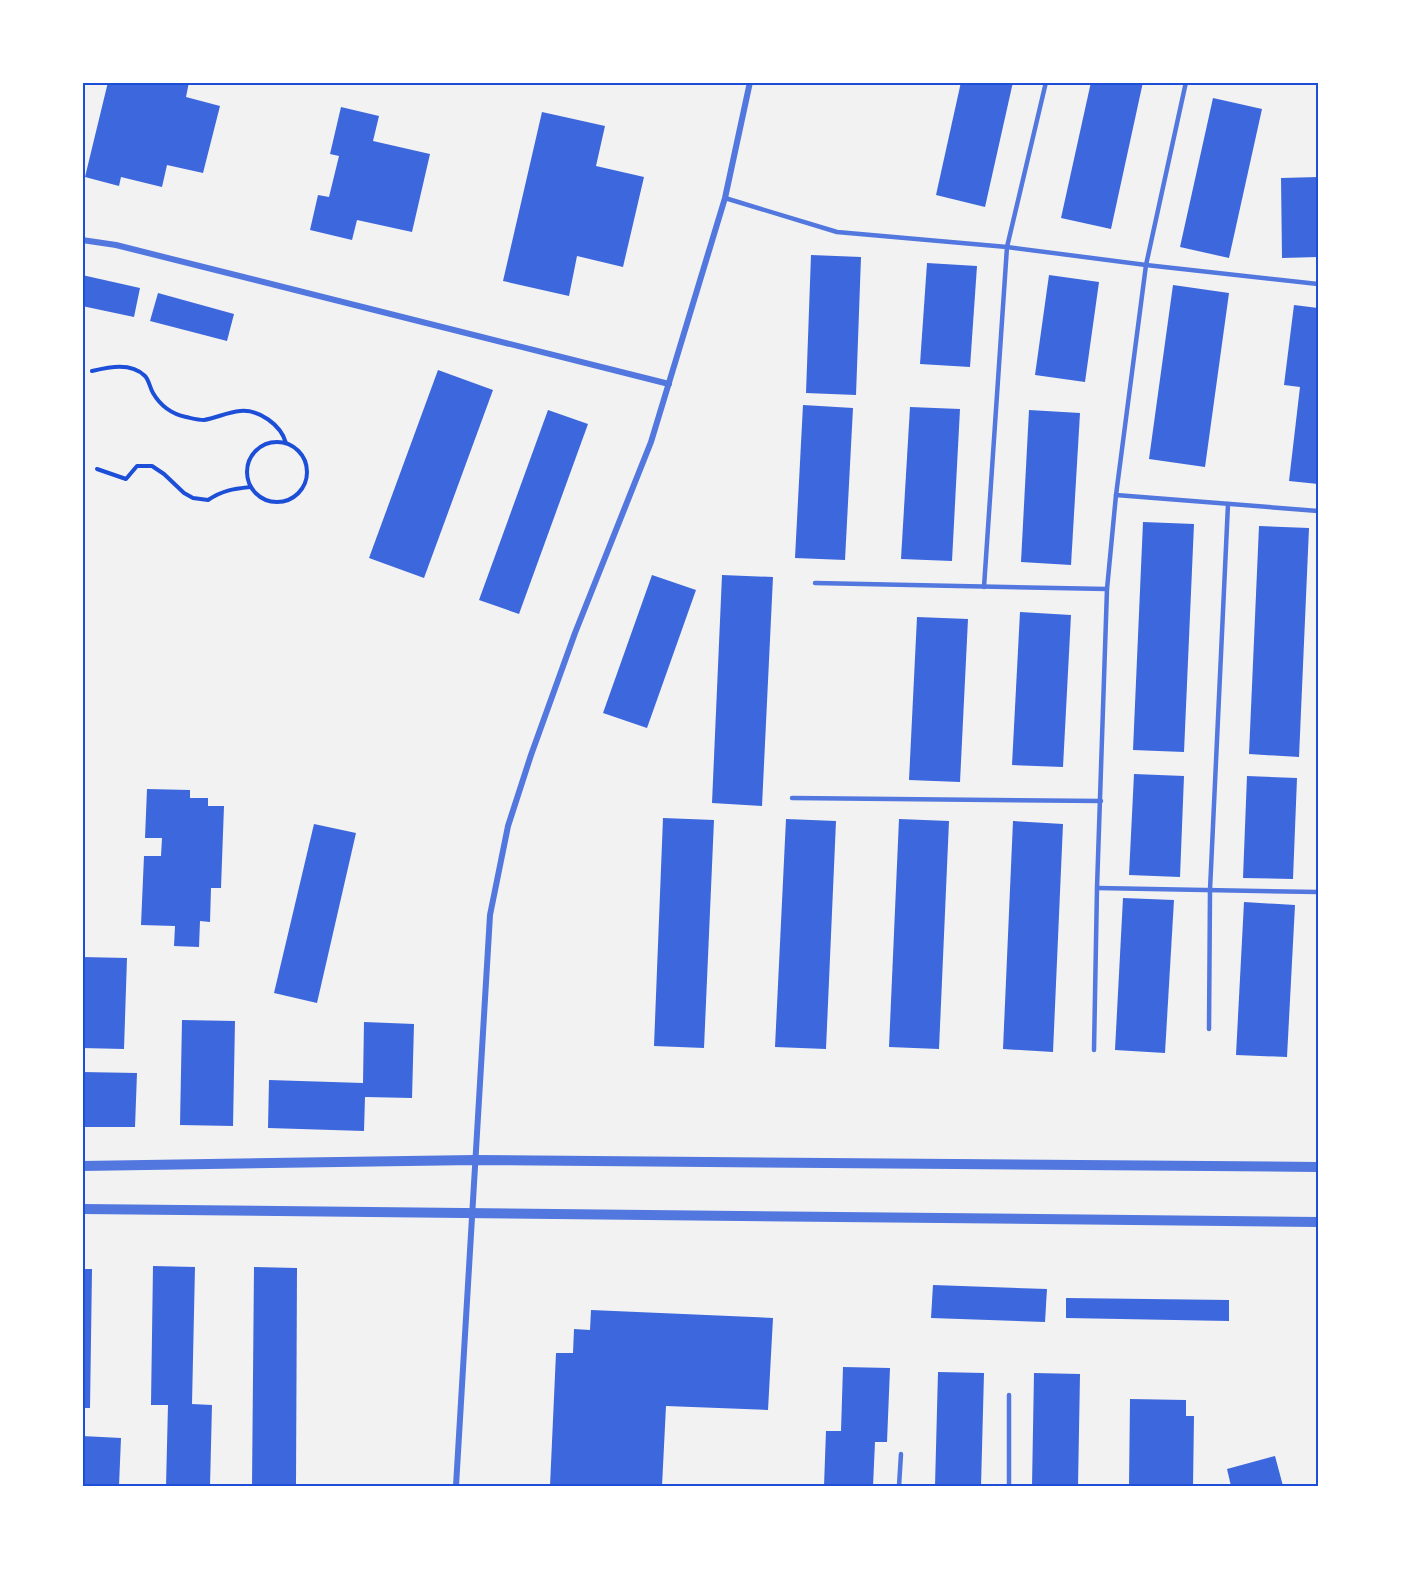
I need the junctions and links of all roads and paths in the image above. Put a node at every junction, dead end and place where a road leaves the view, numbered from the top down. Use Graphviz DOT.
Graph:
graph roads {
  1 [pos="750,82"];
  2 [pos="1046,82"];
  3 [pos="1186,82"];
  4 [pos="725,198"];
  5 [pos="82,240"];
  6 [pos="1007,247"];
  7 [pos="1146,265"];
  8 [pos="1318,284"];
  9 [pos="92,371"];
  10 [pos="669,384"];
  11 [pos="286,443"];
  12 [pos="97,469"];
  13 [pos="251,488"];
  14 [pos="1116,495"];
  15 [pos="1228,504"];
  16 [pos="1318,511"];
  17 [pos="815,583"];
  18 [pos="984,586"];
  19 [pos="1107,589"];
  20 [pos="792,798"];
  21 [pos="1101,801"];
  22 [pos="1097,888"];
  23 [pos="1210,890"];
  24 [pos="1318,892"];
  25 [pos="1209,1029"];
  26 [pos="1094,1050"];
  27 [pos="475,1160"];
  28 [pos="82,1166"];
  29 [pos="1318,1167"];
  30 [pos="82,1209"];
  31 [pos="472,1214"];
  32 [pos="1318,1222"];
  33 [pos="1009,1395"];
  34 [pos="901,1454"];
  35 [pos="456,1486"];
  36 [pos="899,1486"];
  37 [pos="1009,1486"];
  1 -- 4 [label="street"];
  2 -- 6 [label="lane"];
  3 -- 7 [label="lane"];
  4 -- 6 [label="lane"];
  4 -- 10 [label="street"];
  5 -- 10 [label="street"];
  6 -- 7 [label="lane"];
  6 -- 18 [label="lane"];
  7 -- 8 [label="lane"];
  7 -- 14 [label="lane"];
  9 -- 11 [label="path"];
  10 -- 27 [label="street"];
  11 -- 13 [label="path"];
  11 -- 13 [label="path"];
  12 -- 13 [label="path"];
  14 -- 15 [label="lane"];
  14 -- 19 [label="lane"];
  15 -- 16 [label="lane"];
  15 -- 23 [label="lane"];
  17 -- 18 [label="lane"];
  18 -- 19 [label="lane"];
  19 -- 21 [label="lane"];
  20 -- 21 [label="lane"];
  21 -- 22 [label="lane"];
  22 -- 23 [label="lane"];
  22 -- 26 [label="lane"];
  23 -- 24 [label="lane"];
  23 -- 25 [label="lane"];
  27 -- 28 [label="street"];
  27 -- 29 [label="street"];
  27 -- 31 [label="street"];
  30 -- 31 [label="street"];
  31 -- 32 [label="street"];
  31 -- 35 [label="street"];
  33 -- 37 [label="lane"];
  34 -- 36 [label="lane"];
}
